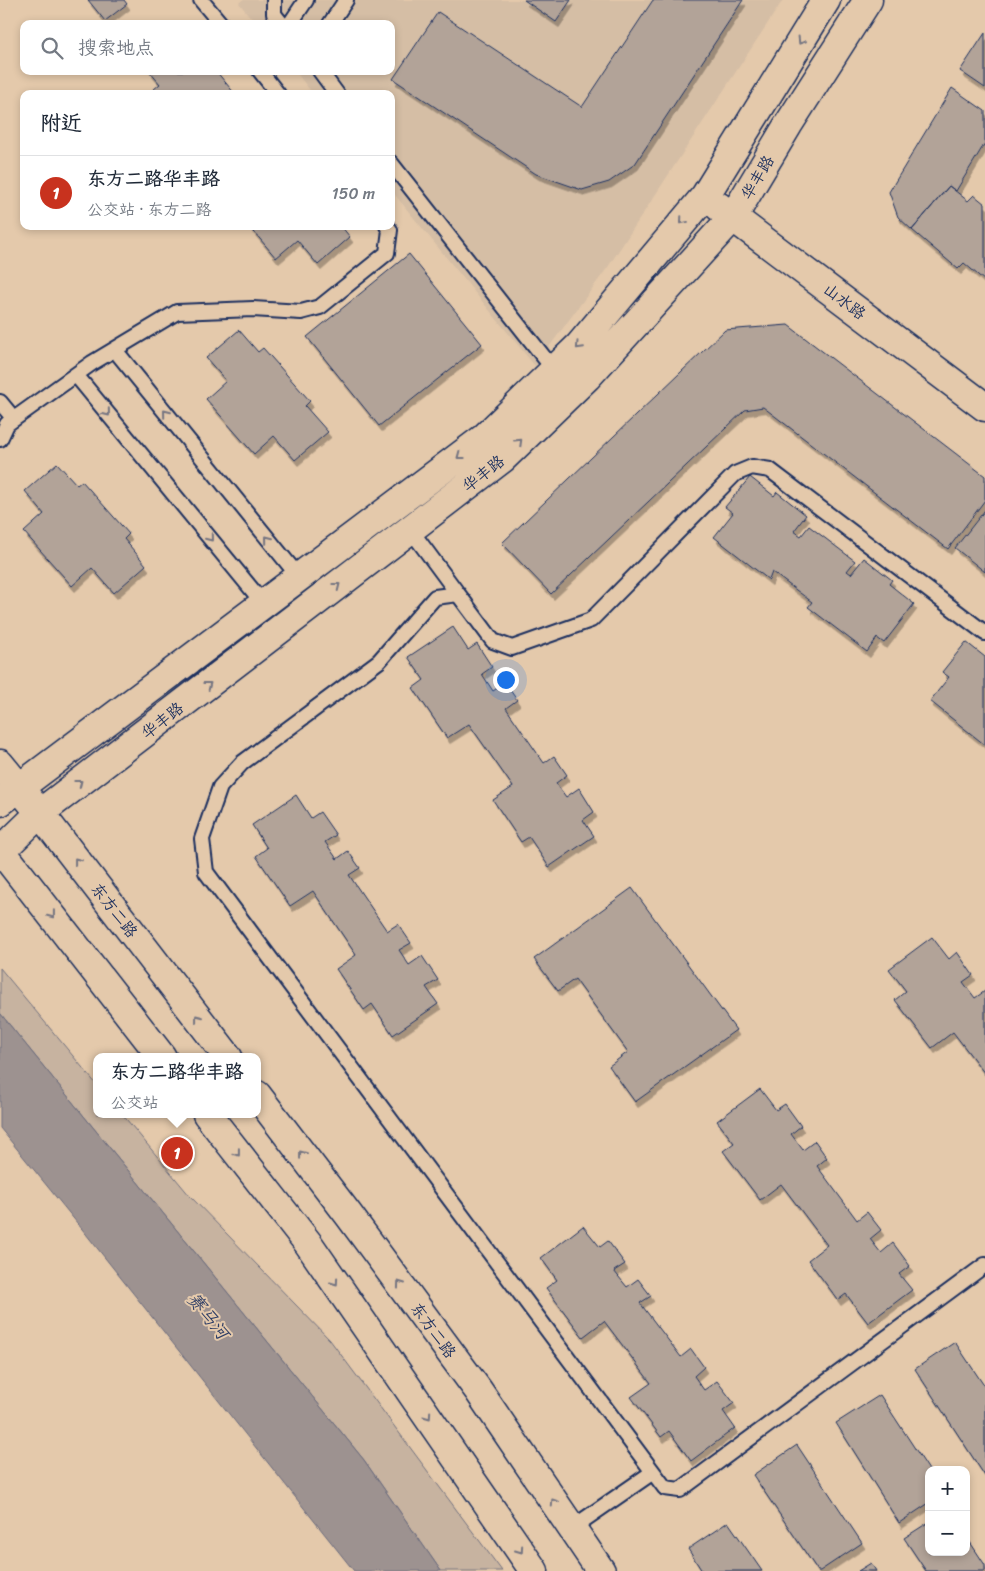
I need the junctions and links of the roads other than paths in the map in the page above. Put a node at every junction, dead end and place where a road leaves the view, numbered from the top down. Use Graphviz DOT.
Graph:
graph roads {
  1 [pos="201,0"];
  2 [pos="274,0"];
  3 [pos="306,0"];
  4 [pos="346,0"];
  5 [pos="826,0"];
  6 [pos="868,0"];
  7 [pos="218,20"];
  8 [pos="279,20"];
  9 [pos="293,20"];
  10 [pos="333,20"];
  11 [pos="263,75"];
  12 [pos="323,75"];
  13 [pos="275,90"];
  14 [pos="334,90"];
  15 [pos="395,168"];
  16 [pos="704,196"];
  17 [pos="733,217"];
  18 [pos="390,230"];
  19 [pos="115,350"];
  20 [pos="554,370"];
  21 [pos="76,375"];
  22 [pos="0,402"];
  23 [pos="985,407"];
  24 [pos="14,419"];
  25 [pos="0,439"];
  26 [pos="410,529"];
  27 [pos="299,577"];
  28 [pos="458,594"];
  29 [pos="263,604"];
  30 [pos="985,633"];
  31 [pos="0,764"];
  32 [pos="9,794"];
  33 [pos="40,813"];
  34 [pos="0,851"];
  35 [pos="159,1053"];
  36 [pos="225,1053"];
  37 [pos="261,1100"];
  38 [pos="210,1118"];
  39 [pos="985,1265"];
  40 [pos="653,1472"];
  41 [pos="572,1528"];
  42 [pos="534,1571"];
  43 [pos="602,1571"];
  1 -- 7 [label="lane"];
  2 -- 8 [label="lane"];
  3 -- 9 [label="lane"];
  4 -- 10 [label="lane"];
  5 -- 16 [label="street, 华丰路, one-way"];
  6 -- 17 [label="street, 华丰路"];
  11 -- 13 [label="lane"];
  12 -- 14 [label="lane"];
  15 -- 20 [label="lane"];
  16 -- 17 [label="street, 山水路"];
  16 -- 20 [label="street, 华丰路, one-way"];
  17 -- 23 [label="street, 山水路"];
  26 -- 17 [label="street, 华丰路, one-way"];
  18 -- 19 [label="lane"];
  19 -- 21 [label="lane"];
  27 -- 19 [label="lane, one-way"];
  20 -- 27 [label="street, 华丰路, one-way"];
  21 -- 24 [label="lane"];
  21 -- 29 [label="lane, one-way"];
  22 -- 24 [label="lane"];
  24 -- 25 [label="lane"];
  26 -- 28 [label="lane"];
  33 -- 26 [label="street, 华丰路, one-way"];
  27 -- 29 [label="street, 华丰路"];
  28 -- 30 [label="lane"];
  28 -- 40 [label="lane"];
  29 -- 32 [label="street, 华丰路"];
  31 -- 32 [label="street, 东方二路"];
  32 -- 33 [label="street, 东方二路"];
  33 -- 34 [label="street, 华丰路"];
  36 -- 33 [label="street, 东方二路, one-way"];
  34 -- 35 [label="street, one-way"];
  41 -- 37 [label="street, 东方二路, one-way"];
  38 -- 42 [label="street, one-way"];
  39 -- 40 [label="lane"];
  40 -- 41 [label="lane"];
  41 -- 43 [label="street, 东方二路"];
}
